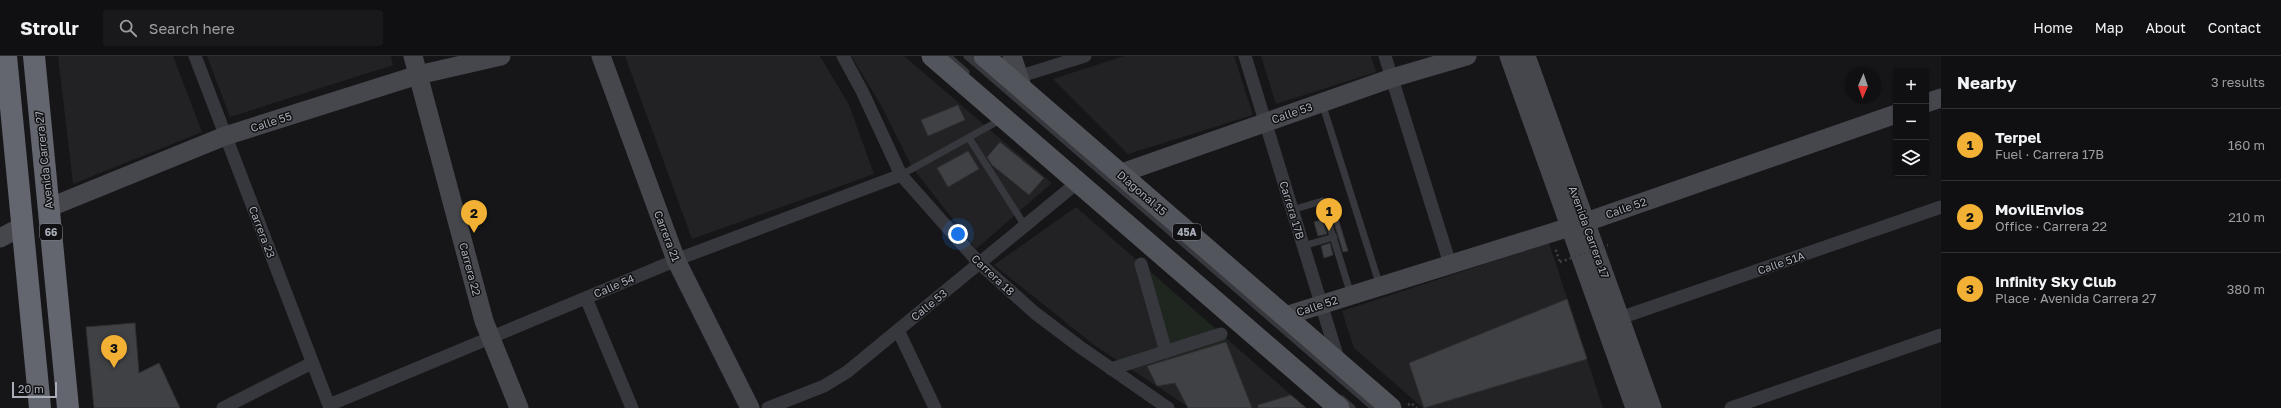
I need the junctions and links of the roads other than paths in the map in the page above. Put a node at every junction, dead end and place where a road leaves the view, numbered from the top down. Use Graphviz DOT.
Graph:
graph roads {
  1 [pos="6,56"];
  2 [pos="34,56"];
  3 [pos="195,56"];
  4 [pos="413,56"];
  5 [pos="501,56"];
  6 [pos="601,56"];
  7 [pos="842,56"];
  8 [pos="932,56"];
  9 [pos="948,56"];
  10 [pos="967,56"];
  11 [pos="984,56"];
  12 [pos="1012,56"];
  13 [pos="1085,56"];
  14 [pos="1245,56"];
  15 [pos="1385,56"];
  16 [pos="1466,56"];
  17 [pos="1509,56"];
  18 [pos="1526,56"];
  19 [pos="418,75"];
  20 [pos="970,75"];
  21 [pos="1392,78"];
  22 [pos="1017,82"];
  23 [pos="1941,98"];
  24 [pos="1929,102"];
  25 [pos="1322,103"];
  26 [pos="1893,115"];
  27 [pos="1004,118"];
  28 [pos="1266,122"];
  29 [pos="225,136"];
  30 [pos="969,138"];
  31 [pos="1119,174"];
  32 [pos="902,175"];
  33 [pos="1078,182"];
  34 [pos="1941,207"];
  35 [pos="48,208"];
  36 [pos="1292,210"];
  37 [pos="1578,224"];
  38 [pos="23,226"];
  39 [pos="1025,226"];
  40 [pos="1334,237"];
  41 [pos="0,238"];
  42 [pos="1303,246"];
  43 [pos="676,260"];
  44 [pos="979,263"];
  45 [pos="1141,264"];
  46 [pos="1450,264"];
  47 [pos="1380,286"];
  48 [pos="1351,295"];
  49 [pos="586,298"];
  50 [pos="1321,305"];
  51 [pos="1285,316"];
  52 [pos="1620,318"];
  53 [pos="898,330"];
  54 [pos="1221,334"];
  55 [pos="1941,335"];
  56 [pos="491,338"];
  57 [pos="1166,352"];
  58 [pos="312,363"];
  59 [pos="1339,363"];
  60 [pos="1111,369"];
  61 [pos="1337,401"];
  62 [pos="329,406"];
  63 [pos="1399,407"];
  64 [pos="40,408"];
  65 [pos="68,408"];
  66 [pos="223,408"];
  67 [pos="519,408"];
  68 [pos="632,408"];
  69 [pos="750,408"];
  70 [pos="768,408"];
  71 [pos="936,408"];
  72 [pos="1168,408"];
  73 [pos="1352,408"];
  74 [pos="1374,408"];
  75 [pos="1635,408"];
  76 [pos="1652,408"];
  77 [pos="1731,408"];
  1 -- 38 [label="highway, 66"];
  2 -- 35 [label="highway, Avenida Carrera 27 / 66"];
  3 -- 29 [label="street, Carrera 23"];
  4 -- 19 [label="street, Carrera 22"];
  5 -- 19 [label="street, Calle 55"];
  6 -- 43 [label="street, Carrera 21"];
  7 -- 32 [label="street, Carrera 18"];
  8 -- 27 [label="main road"];
  9 -- 20 [label="lane"];
  10 -- 74 [label="lane"];
  11 -- 22 [label="main road, Diagonal 15 / 45A"];
  12 -- 22 [label="street"];
  13 -- 22 [label="street"];
  14 -- 28 [label="street, Carrera 17B"];
  15 -- 21 [label="street"];
  16 -- 21 [label="street, Calle 53"];
  17 -- 37 [label="street, Avenida Carrera 17"];
  18 -- 37 [label="street, Avenida Carrera 17"];
  19 -- 29 [label="street, Calle 55"];
  19 -- 56 [label="street, Carrera 22"];
  21 -- 25 [label="street, Calle 53"];
  21 -- 46 [label="street"];
  22 -- 31 [label="main road, Diagonal 15 / 45A"];
  23 -- 24 [label="street"];
  25 -- 28 [label="street, Calle 53"];
  25 -- 47 [label="lane"];
  26 -- 37 [label="street, Calle 52"];
  27 -- 30 [label="lane"];
  27 -- 33 [label="main road"];
  28 -- 31 [label="street, Calle 53"];
  28 -- 36 [label="street, Carrera 17B"];
  29 -- 35 [label="street, Calle 55"];
  29 -- 58 [label="street, Carrera 23"];
  30 -- 32 [label="lane"];
  30 -- 39 [label="lane"];
  31 -- 51 [label="main road, Diagonal 15 / 45A"];
  32 -- 43 [label="street, Calle 54"];
  32 -- 44 [label="street, Carrera 18"];
  33 -- 39 [label="street, Calle 53"];
  33 -- 61 [label="main road"];
  34 -- 52 [label="street, Calle 51A"];
  35 -- 65 [label="highway, Avenida Carrera 27 / 66"];
  36 -- 40 [label="lane"];
  36 -- 42 [label="street, Carrera 17B"];
  37 -- 46 [label="street, Calle 52"];
  37 -- 52 [label="street, Avenida Carrera 17"];
  37 -- 75 [label="street, Avenida Carrera 17"];
  38 -- 41 [label="street"];
  38 -- 64 [label="highway, 66"];
  39 -- 44 [label="street, Calle 53"];
  40 -- 42 [label="lane"];
  40 -- 48 [label="lane"];
  42 -- 50 [label="street, Carrera 17B"];
  43 -- 49 [label="street, Calle 54"];
  43 -- 69 [label="street, Carrera 21"];
  44 -- 53 [label="street, Calle 53"];
  44 -- 60 [label="street, Carrera 18"];
  45 -- 57 [label="street"];
  46 -- 47 [label="street, Calle 52"];
  47 -- 48 [label="street, Calle 52"];
  48 -- 50 [label="street, Calle 52"];
  49 -- 56 [label="street, Calle 54"];
  49 -- 68 [label="street"];
  50 -- 51 [label="street, Calle 52"];
  50 -- 59 [label="street, Carrera 17B"];
  51 -- 59 [label="main road, Diagonal 15 / 45A"];
  52 -- 76 [label="street, Avenida Carrera 17"];
  53 -- 70 [label="street, Calle 53"];
  53 -- 71 [label="street"];
  54 -- 57 [label="street"];
  55 -- 77 [label="street"];
  56 -- 62 [label="street, Calle 54"];
  56 -- 67 [label="street, Carrera 22"];
  57 -- 60 [label="street"];
  58 -- 62 [label="street, Carrera 23"];
  58 -- 66 [label="street"];
  59 -- 63 [label="main road, Diagonal 15 / 45A"];
  60 -- 72 [label="street, Carrera 18"];
  61 -- 73 [label="lane"];
}
